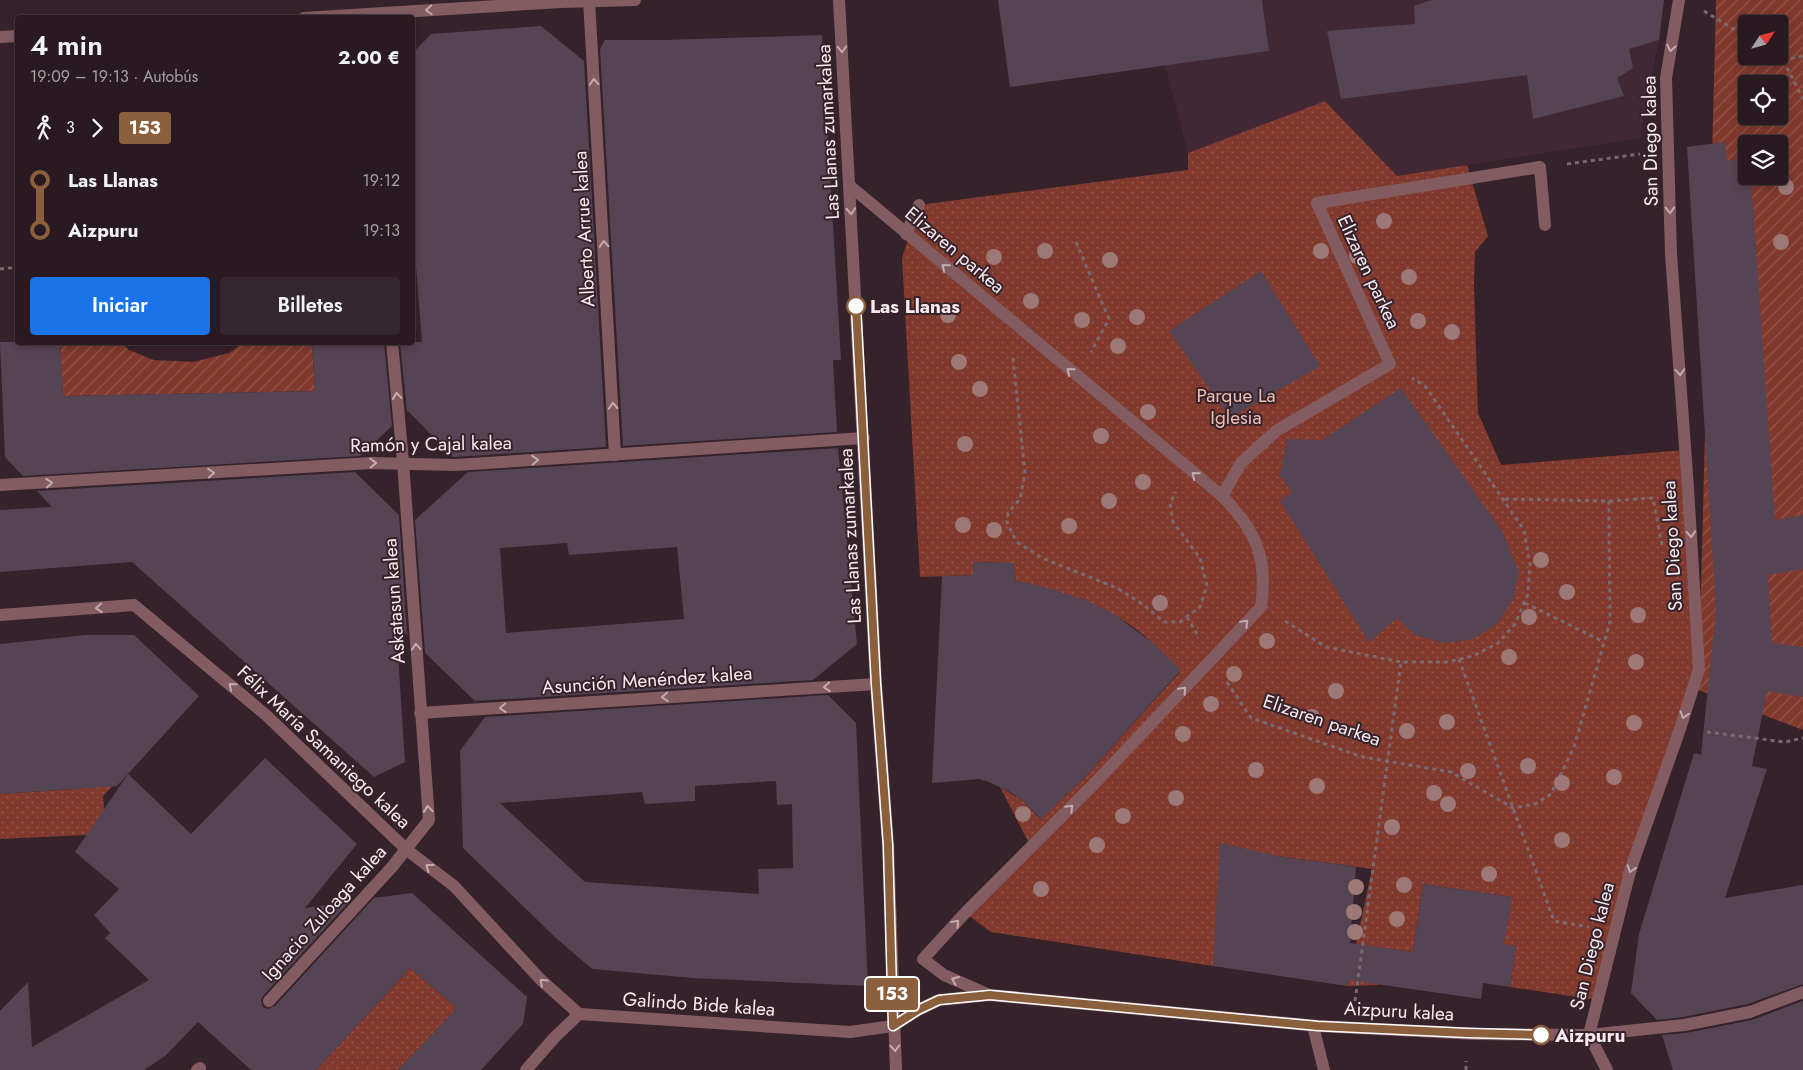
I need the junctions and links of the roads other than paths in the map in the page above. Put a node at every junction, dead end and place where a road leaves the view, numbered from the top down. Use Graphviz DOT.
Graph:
graph roads {
  1 [pos="635,0"];
  2 [pos="840,0"];
  3 [pos="1679,0"];
  4 [pos="589,1"];
  5 [pos="379,15"];
  6 [pos="15,36"];
  7 [pos="0,37"];
  8 [pos="850,186"];
  9 [pos="919,205"];
  10 [pos="1545,225"];
  11 [pos="906,234"];
  12 [pos="392,345"];
  13 [pos="864,438"];
  14 [pos="616,455"];
  15 [pos="403,462"];
  16 [pos="0,486"];
  17 [pos="1222,496"];
  18 [pos="0,615"];
  19 [pos="876,684"];
  20 [pos="420,713"];
  21 [pos="407,850"];
  22 [pos="923,959"];
  23 [pos="1803,992"];
  24 [pos="990,995"];
  25 [pos="269,1001"];
  26 [pos="580,1014"];
  27 [pos="893,1026"];
  28 [pos="1312,1026"];
  29 [pos="1589,1036"];
  30 [pos="526,1070"];
  31 [pos="896,1070"];
  32 [pos="1324,1070"];
  33 [pos="1607,1070"];
  1 -- 4 [label="street"];
  2 -- 8 [label="street, Las Llanas zumarkalea, one-way"];
  3 -- 29 [label="street, San Diego kalea, one-way"];
  4 -- 5 [label="street, one-way"];
  14 -- 4 [label="street, Alberto Arrue kalea, one-way"];
  6 -- 7 [label="street"];
  8 -- 11 [label="street, Elizaren parkea"];
  8 -- 13 [label="street, Las Llanas zumarkalea, one-way"];
  9 -- 11 [label="street"];
  10 -- 17 [label="street, Elizaren parkea"];
  17 -- 11 [label="street, Elizaren parkea, one-way"];
  15 -- 12 [label="street, Askatasun kalea, one-way"];
  13 -- 14 [label="street, Ramón y Cajal kalea"];
  13 -- 19 [label="street, Las Llanas zumarkalea"];
  15 -- 14 [label="street, Ramón y Cajal kalea, one-way"];
  16 -- 15 [label="street, Ramón y Cajal kalea, one-way"];
  20 -- 15 [label="street, Askatasun kalea, one-way"];
  22 -- 17 [label="street, Elizaren parkea, one-way"];
  21 -- 18 [label="street, Félix María Samaniego kalea, one-way"];
  19 -- 20 [label="street, Asunción Menéndez kalea, one-way"];
  19 -- 27 [label="street, Las Llanas zumarkalea"];
  21 -- 20 [label="street, Askatasun kalea, one-way"];
  21 -- 25 [label="street, Ignacio Zuloaga kalea"];
  26 -- 21 [label="street, Félix María Samaniego kalea, one-way"];
  24 -- 22 [label="street, Aizpuru kalea, one-way"];
  23 -- 29 [label="street, Aizpuru kalea"];
  24 -- 27 [label="street, Aizpuru kalea"];
  24 -- 28 [label="street, Aizpuru kalea"];
  26 -- 27 [label="street, Galindo Bide kalea"];
  26 -- 30 [label="street"];
  27 -- 31 [label="street, Las Llanas zumarkalea, one-way"];
  28 -- 29 [label="street, Aizpuru kalea"];
  28 -- 32 [label="street"];
  29 -- 33 [label="street, San Diego kalea"];
}
